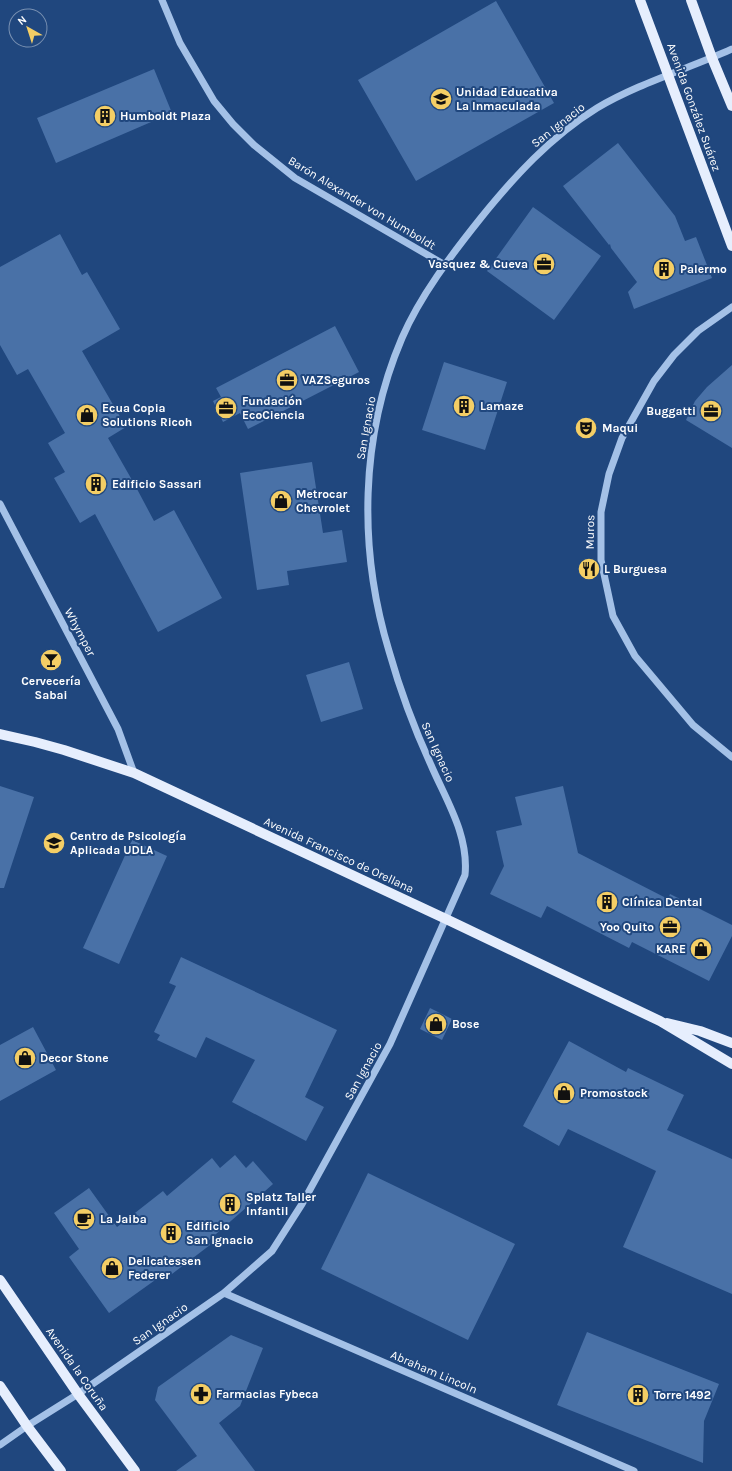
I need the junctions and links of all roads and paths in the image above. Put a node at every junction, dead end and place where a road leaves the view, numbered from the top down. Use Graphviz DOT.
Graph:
graph roads {
  1 [pos="162,0"];
  2 [pos="640,0"];
  3 [pos="691,0"];
  4 [pos="732,49"];
  5 [pos="712,58"];
  6 [pos="668,76"];
  7 [pos="732,106"];
  8 [pos="732,246"];
  9 [pos="445,265"];
  10 [pos="732,307"];
  11 [pos="0,504"];
  12 [pos="0,734"];
  13 [pos="732,757"];
  14 [pos="134,773"];
  15 [pos="446,919"];
  16 [pos="660,1021"];
  17 [pos="732,1042"];
  18 [pos="732,1064"];
  19 [pos="0,1280"];
  20 [pos="224,1293"];
  21 [pos="0,1386"];
  22 [pos="78,1394"];
  23 [pos="27,1426"];
  24 [pos="0,1445"];
  25 [pos="61,1471"];
  26 [pos="135,1471"];
  27 [pos="634,1471"];
  1 -- 9 [label="street, Barón Alexander von Humboldt"];
  2 -- 6 [label="main road, Avenida González Suárez"];
  3 -- 5 [label="main road"];
  4 -- 5 [label="street, San Ignacio"];
  5 -- 6 [label="street, San Ignacio"];
  5 -- 7 [label="main road"];
  6 -- 8 [label="main road, Avenida González Suárez"];
  6 -- 9 [label="street, San Ignacio"];
  9 -- 15 [label="street, San Ignacio"];
  10 -- 13 [label="street, Muros"];
  11 -- 14 [label="street, Whymper"];
  12 -- 14 [label="main road, Avenida Francisco de Orellana"];
  14 -- 15 [label="main road, Avenida Francisco de Orellana"];
  15 -- 16 [label="main road, Avenida Francisco de Orellana"];
  15 -- 20 [label="street, San Ignacio"];
  16 -- 17 [label="main road, Avenida Francisco de Orellana"];
  16 -- 18 [label="main road, Avenida Francisco de Orellana"];
  19 -- 22 [label="main road, Avenida la Coruña"];
  20 -- 22 [label="street, San Ignacio"];
  20 -- 27 [label="street, Abraham Lincoln"];
  21 -- 23 [label="main road"];
  22 -- 23 [label="street, San Ignacio"];
  22 -- 26 [label="main road, Avenida la Coruña"];
  23 -- 24 [label="street, San Ignacio"];
  23 -- 25 [label="main road"];
}
